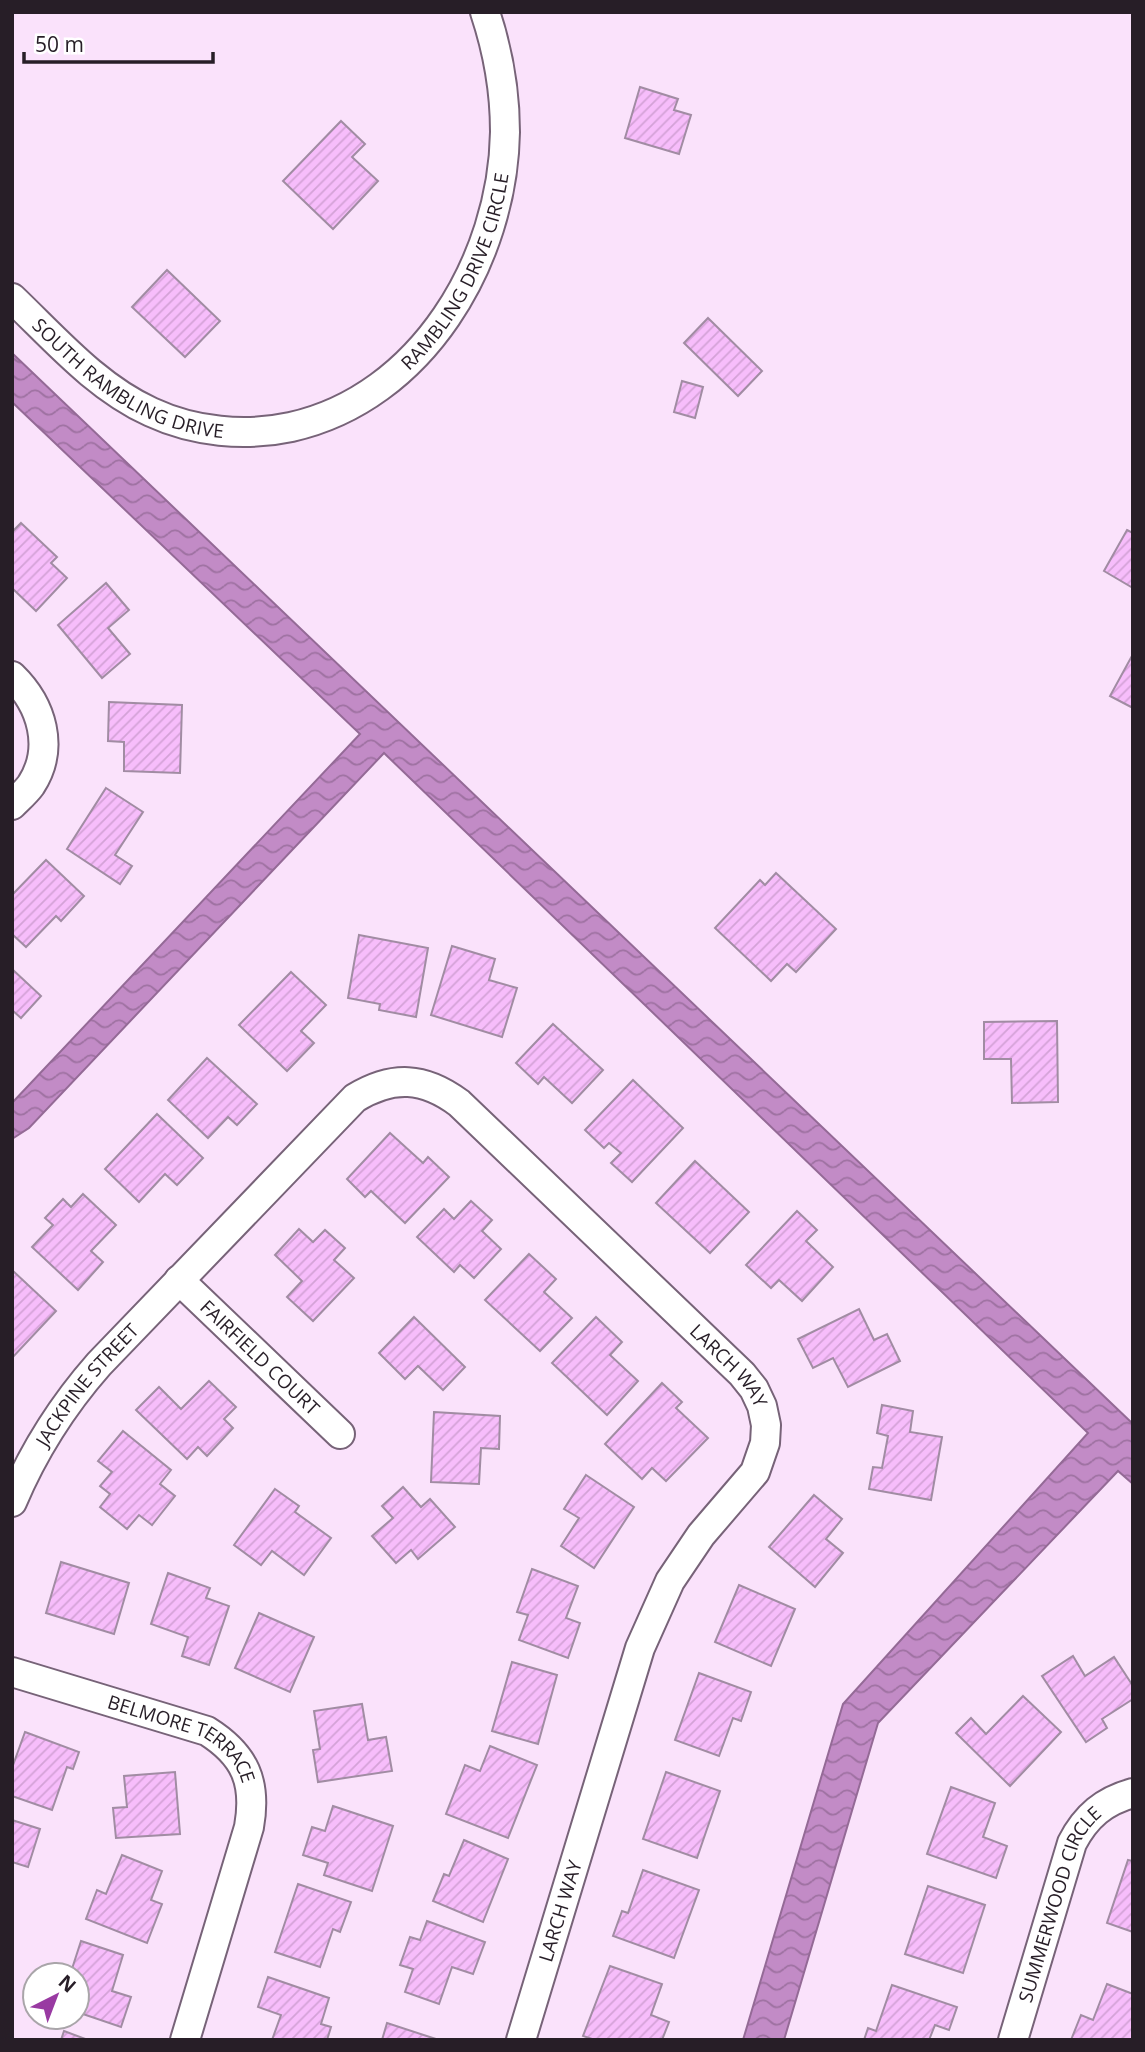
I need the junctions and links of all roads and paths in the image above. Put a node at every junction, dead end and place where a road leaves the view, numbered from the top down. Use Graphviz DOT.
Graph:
graph roads {
  1 [pos="485,12"];
  2 [pos="12,298"];
  3 [pos="258,432"];
  4 [pos="12,676"];
  5 [pos="12,805"];
  6 [pos="179,1280"];
  7 [pos="340,1434"];
  8 [pos="12,1502"];
  9 [pos="12,1672"];
  10 [pos="1133,1793"];
  11 [pos="185,2040"];
  12 [pos="521,2040"];
  13 [pos="1013,2040"];
  1 -- 3 [label="street, RAMBLING DRIVE CIRCLE"];
  2 -- 3 [label="street, SOUTH RAMBLING DRIVE"];
  4 -- 5 [label="street"];
  6 -- 7 [label="street, FAIRFIELD COURT"];
  6 -- 8 [label="street, JACKPINE STREET"];
  6 -- 12 [label="street, LARCH WAY"];
  9 -- 11 [label="street, BELMORE TERRACE"];
  10 -- 13 [label="street, SUMMERWOOD CIRCLE"];
}
